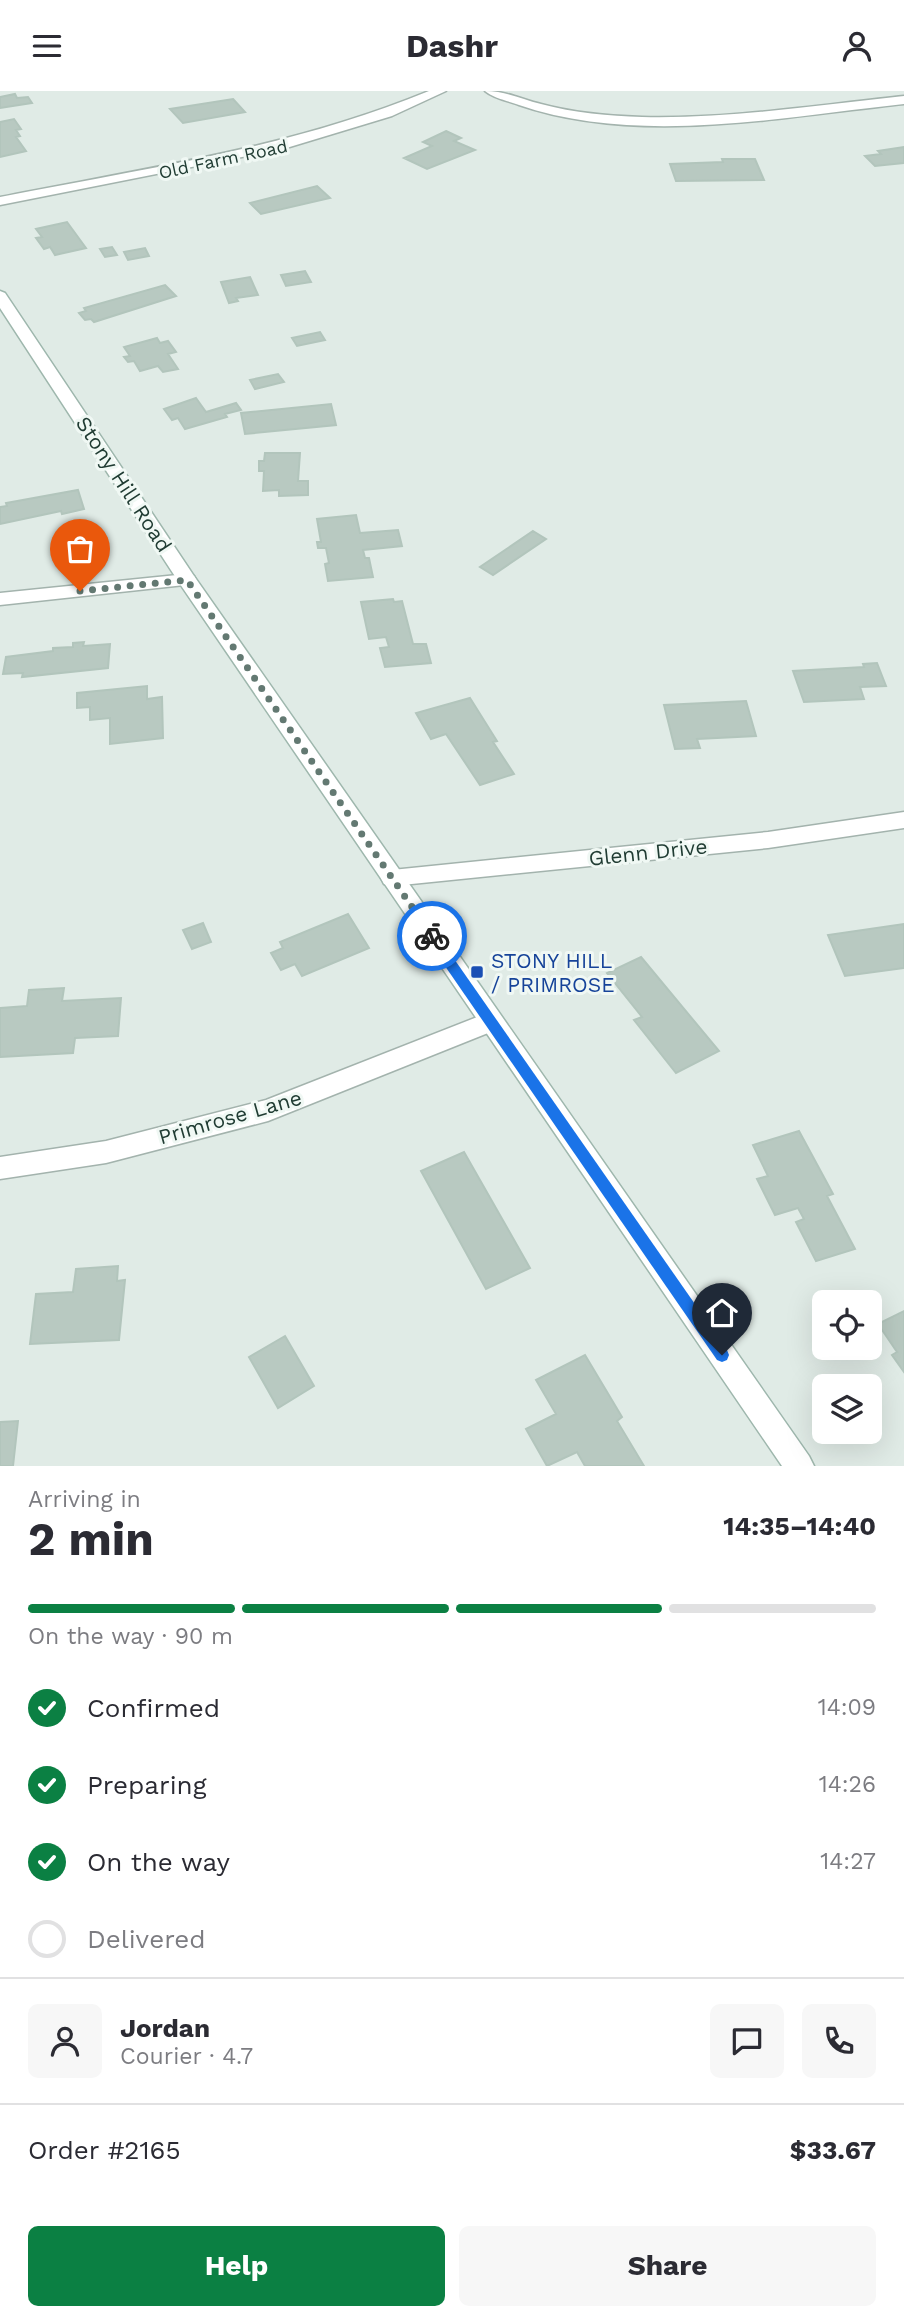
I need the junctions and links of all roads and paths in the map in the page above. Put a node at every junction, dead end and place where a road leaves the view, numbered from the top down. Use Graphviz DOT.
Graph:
graph roads {
  1 [pos="440,91"];
  2 [pos="491,91"];
  3 [pos="904,100"];
  4 [pos="0,201"];
  5 [pos="0,296"];
  6 [pos="187,580"];
  7 [pos="0,599"];
  8 [pos="904,820"];
  9 [pos="392,878"];
  10 [pos="491,1022"];
  11 [pos="0,1168"];
  12 [pos="799,1466"];
  1 -- 4 [label="street, Old Farm Road"];
  2 -- 3 [label="street"];
  5 -- 6 [label="street, Stony Hill Road"];
  6 -- 7 [label="street"];
  6 -- 9 [label="street, Stony Hill Road"];
  8 -- 9 [label="street, Glenn Drive"];
  9 -- 10 [label="street, Stony Hill Road"];
  10 -- 11 [label="street, Primrose Lane"];
  10 -- 12 [label="street, Stony Hill Road"];
}
